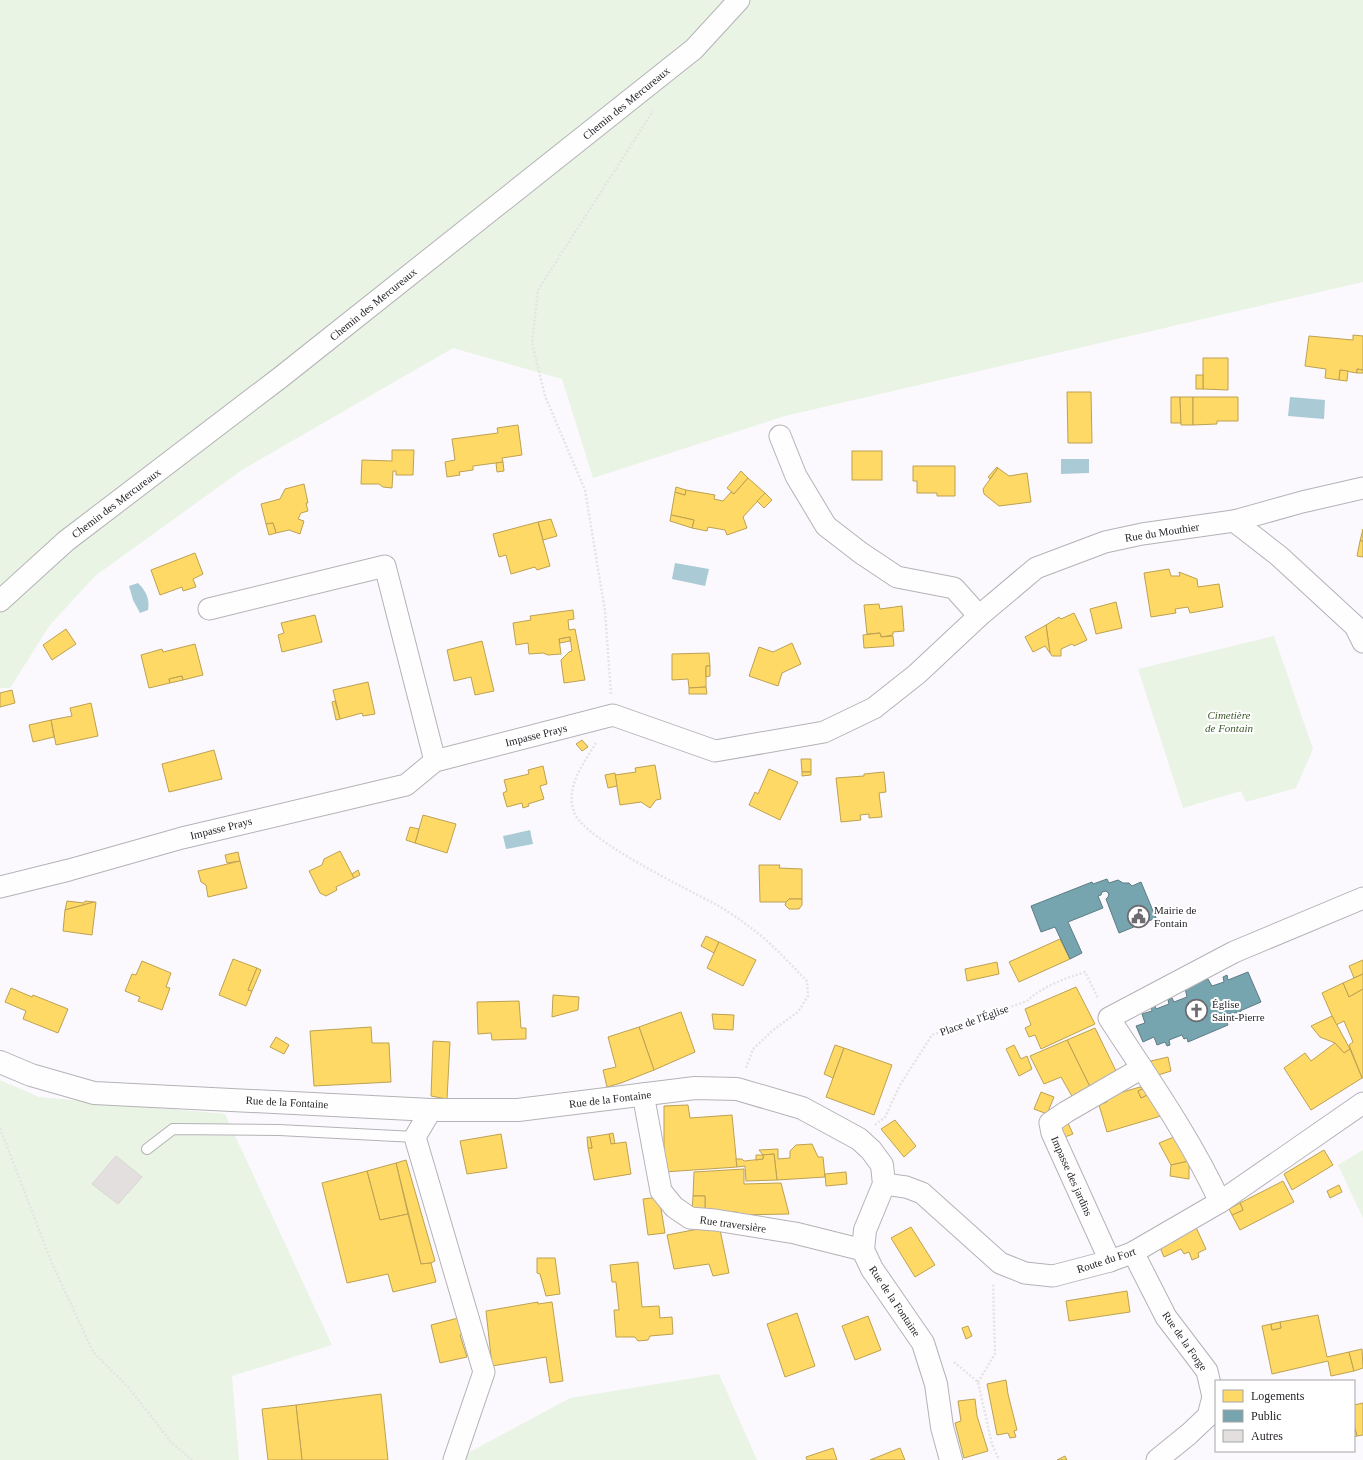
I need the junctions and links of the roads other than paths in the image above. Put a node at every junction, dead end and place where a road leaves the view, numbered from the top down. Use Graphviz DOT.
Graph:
graph roads {
  1 [pos="739,0"];
  2 [pos="780,436"];
  3 [pos="1363,488"];
  4 [pos="1234,521"];
  5 [pos="0,602"];
  6 [pos="209,608"];
  7 [pos="979,616"];
  8 [pos="1363,642"];
  9 [pos="613,715"];
  10 [pos="435,761"];
  11 [pos="0,887"];
  12 [pos="1363,898"];
  13 [pos="0,1062"];
  14 [pos="1142,1068"];
  15 [pos="643,1094"];
  16 [pos="1363,1103"];
  17 [pos="431,1110"];
  18 [pos="415,1137"];
  19 [pos="147,1149"];
  20 [pos="884,1184"];
  21 [pos="1220,1202"];
  22 [pos="863,1250"];
  23 [pos="1132,1253"];
  24 [pos="1110,1261"];
  25 [pos="454,1460"];
  26 [pos="951,1460"];
  27 [pos="1157,1460"];
  1 -- 5 [label="street, Chemin des Mercureaux"];
  2 -- 7 [label="street"];
  3 -- 4 [label="street, Rue du Mouthier"];
  4 -- 7 [label="street, Rue du Mouthier"];
  4 -- 8 [label="street"];
  6 -- 10 [label="street"];
  7 -- 9 [label="street, Rue du Mouthier"];
  9 -- 10 [label="street, Impasse Prays"];
  10 -- 11 [label="street, Impasse Prays"];
  12 -- 14 [label="street"];
  13 -- 17 [label="street, Rue de la Fontaine"];
  14 -- 21 [label="street"];
  14 -- 24 [label="street, Impasse des jardins"];
  15 -- 17 [label="street, Rue de la Fontaine"];
  15 -- 20 [label="street, Rue de la Fontaine"];
  15 -- 22 [label="street, Rue traversière"];
  16 -- 21 [label="street, Route du Fort"];
  17 -- 18 [label="street"];
  18 -- 19 [label="lane"];
  18 -- 25 [label="street"];
  20 -- 22 [label="street, Rue de la Fontaine"];
  20 -- 24 [label="street, Route du Fort"];
  21 -- 23 [label="street, Route du Fort"];
  22 -- 26 [label="street, Rue de la Fontaine"];
  23 -- 24 [label="street, Route du Fort"];
  23 -- 27 [label="street, Rue de la Forge"];
}
